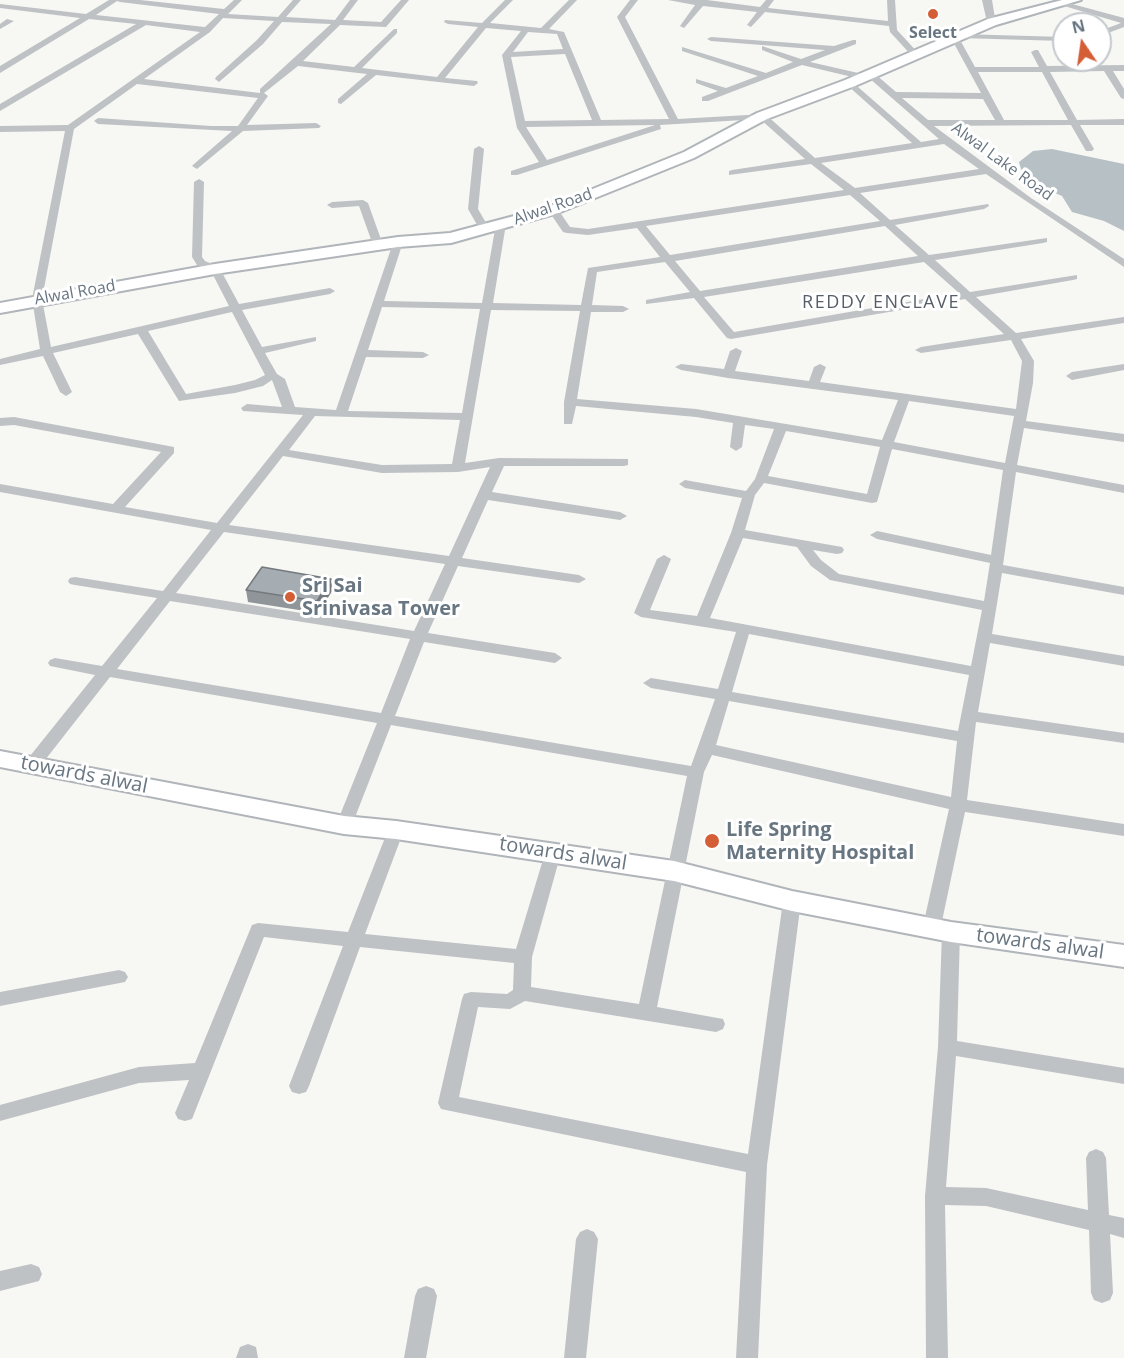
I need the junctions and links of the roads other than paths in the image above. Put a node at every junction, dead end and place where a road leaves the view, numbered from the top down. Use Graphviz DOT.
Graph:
graph roads {
  1 [pos="114,0"];
  2 [pos="120,0"];
  3 [pos="238,0"];
  4 [pos="297,0"];
  5 [pos="354,0"];
  6 [pos="405,0"];
  7 [pos="509,0"];
  8 [pos="573,0"];
  9 [pos="634,0"];
  10 [pos="672,0"];
  11 [pos="770,0"];
  12 [pos="891,0"];
  13 [pos="987,0"];
  14 [pos="701,2"];
  15 [pos="1070,2"];
  16 [pos="0,6"];
  17 [pos="762,10"];
  18 [pos="224,14"];
  19 [pos="90,16"];
  20 [pos="282,19"];
  21 [pos="10,21"];
  22 [pos="338,22"];
  23 [pos="448,22"];
  24 [pos="992,22"];
  25 [pos="1124,22"];
  26 [pos="144,23"];
  27 [pos="485,24"];
  28 [pos="892,24"];
  29 [pos="751,25"];
  30 [pos="684,26"];
  31 [pos="0,27"];
  32 [pos="527,28"];
  33 [pos="207,30"];
  34 [pos="543,30"];
  35 [pos="394,32"];
  36 [pos="957,37"];
  37 [pos="711,39"];
  38 [pos="1052,39"];
  39 [pos="751,42"];
  40 [pos="853,42"];
  41 [pos="685,49"];
  42 [pos="835,49"];
  43 [pos="567,51"];
  44 [pos="1035,52"];
  45 [pos="506,55"];
  46 [pos="916,55"];
  47 [pos="801,62"];
  48 [pos="296,63"];
  49 [pos="1045,69"];
  50 [pos="1052,69"];
  51 [pos="0,70"];
  52 [pos="356,70"];
  53 [pos="974,70"];
  54 [pos="374,72"];
  55 [pos="1110,72"];
  56 [pos="765,75"];
  57 [pos="868,76"];
  58 [pos="219,79"];
  59 [pos="440,80"];
  60 [pos="136,81"];
  61 [pos="699,81"];
  62 [pos="474,83"];
  63 [pos="850,83"];
  64 [pos="263,91"];
  65 [pos="727,91"];
  66 [pos="895,94"];
  67 [pos="1124,94"];
  68 [pos="987,96"];
  69 [pos="705,99"];
  70 [pos="341,101"];
  71 [pos="0,108"];
  72 [pos="762,117"];
  73 [pos="98,121"];
  74 [pos="675,122"];
  75 [pos="1074,122"];
  76 [pos="1124,122"];
  77 [pos="598,123"];
  78 [pos="926,123"];
  79 [pos="1001,123"];
  80 [pos="521,124"];
  81 [pos="316,126"];
  82 [pos="70,128"];
  83 [pos="0,129"];
  84 [pos="240,129"];
  85 [pos="946,141"];
  86 [pos="919,145"];
  87 [pos="479,149"];
  88 [pos="1089,149"];
  89 [pos="813,161"];
  90 [pos="544,163"];
  91 [pos="197,166"];
  92 [pos="987,171"];
  93 [pos="514,173"];
  94 [pos="732,173"];
  95 [pos="199,182"];
  96 [pos="852,191"];
  97 [pos="332,205"];
  98 [pos="984,206"];
  99 [pos="553,210"];
  100 [pos="888,223"];
  101 [pos="501,224"];
  102 [pos="640,225"];
  103 [pos="484,228"];
  104 [pos="1043,240"];
  105 [pos="399,242"];
  106 [pos="378,245"];
  107 [pos="925,257"];
  108 [pos="670,260"];
  109 [pos="1124,264"];
  110 [pos="215,269"];
  111 [pos="1073,277"];
  112 [pos="330,291"];
  113 [pos="966,294"];
  114 [pos="699,296"];
  115 [pos="37,299"];
  116 [pos="651,302"];
  117 [pos="379,304"];
  118 [pos="488,306"];
  119 [pos="0,308"];
  120 [pos="235,308"];
  121 [pos="584,308"];
  122 [pos="623,309"];
  123 [pos="1124,320"];
  124 [pos="141,330"];
  125 [pos="1015,338"];
  126 [pos="312,339"];
  127 [pos="921,350"];
  128 [pos="46,351"];
  129 [pos="258,351"];
  130 [pos="736,351"];
  131 [pos="362,353"];
  132 [pos="423,355"];
  133 [pos="0,362"];
  134 [pos="681,367"];
  135 [pos="820,367"];
  136 [pos="1124,367"];
  137 [pos="728,374"];
  138 [pos="272,376"];
  139 [pos="1072,376"];
  140 [pos="813,386"];
  141 [pos="66,392"];
  142 [pos="904,399"];
  143 [pos="570,402"];
  144 [pos="247,408"];
  145 [pos="290,411"];
  146 [pos="312,412"];
  147 [pos="341,414"];
  148 [pos="467,417"];
  149 [pos="1020,419"];
  150 [pos="740,420"];
  151 [pos="568,421"];
  152 [pos="0,422"];
  153 [pos="781,427"];
  154 [pos="1124,438"];
  155 [pos="887,444"];
  156 [pos="736,447"];
  157 [pos="280,452"];
  158 [pos="500,462"];
  159 [pos="624,462"];
  160 [pos="458,468"];
  161 [pos="1010,469"];
  162 [pos="760,479"];
  163 [pos="686,484"];
  164 [pos="0,489"];
  165 [pos="1124,489"];
  166 [pos="483,495"];
  167 [pos="749,495"];
  168 [pos="115,510"];
  169 [pos="620,516"];
  170 [pos="222,528"];
  171 [pos="738,533"];
  172 [pos="877,535"];
  173 [pos="802,545"];
  174 [pos="837,550"];
  175 [pos="664,559"];
  176 [pos="453,561"];
  177 [pos="996,564"];
  178 [pos="579,579"];
  179 [pos="75,581"];
  180 [pos="1124,591"];
  181 [pos="165,595"];
  182 [pos="990,607"];
  183 [pos="702,621"];
  184 [pos="744,628"];
  185 [pos="984,637"];
  186 [pos="418,638"];
  187 [pos="555,658"];
  188 [pos="1124,661"];
  189 [pos="55,663"];
  190 [pos="979,672"];
  191 [pos="104,673"];
  192 [pos="651,683"];
  193 [pos="723,694"];
  194 [pos="970,716"];
  195 [pos="385,721"];
  196 [pos="965,737"];
  197 [pos="1124,738"];
  198 [pos="707,748"];
  199 [pos="0,759"];
  200 [pos="32,765"];
  201 [pos="696,772"];
  202 [pos="958,805"];
  203 [pos="344,825"];
  204 [pos="396,830"];
  205 [pos="1124,830"];
  206 [pos="554,852"];
  207 [pos="674,871"];
  208 [pos="792,901"];
  209 [pos="942,929"];
  210 [pos="352,939"];
  211 [pos="1124,956"];
  212 [pos="523,957"];
  213 [pos="119,977"];
  214 [pos="522,993"];
  215 [pos="0,999"];
  216 [pos="646,1013"];
  217 [pos="716,1024"];
  218 [pos="947,1047"];
  219 [pos="202,1071"];
  220 [pos="1124,1076"];
  221 [pos="299,1086"];
  222 [pos="0,1113"];
  223 [pos="185,1113"];
  224 [pos="1096,1158"];
  225 [pos="757,1165"];
  226 [pos="935,1196"];
  227 [pos="1097,1222"];
  228 [pos="1124,1228"];
  229 [pos="587,1239"];
  230 [pos="31,1274"];
  231 [pos="0,1281"];
  232 [pos="1102,1293"];
  233 [pos="426,1296"];
  234 [pos="415,1358"];
  235 [pos="575,1358"];
  236 [pos="747,1358"];
  237 [pos="938,1358"];
  1 -- 19 [label="street"];
  2 -- 18 [label="street"];
  3 -- 18 [label="street"];
  4 -- 20 [label="street"];
  5 -- 22 [label="street"];
  6 -- 22 [label="street"];
  7 -- 27 [label="street"];
  8 -- 34 [label="street"];
  9 -- 74 [label="street"];
  10 -- 14 [label="street"];
  11 -- 17 [label="street"];
  12 -- 28 [label="street"];
  13 -- 24 [label="street"];
  14 -- 17 [label="street"];
  14 -- 30 [label="street"];
  15 -- 24 [label="main road, Alwal Road"];
  15 -- 25 [label="street"];
  16 -- 19 [label="street"];
  17 -- 28 [label="street"];
  17 -- 29 [label="street"];
  18 -- 20 [label="street"];
  18 -- 33 [label="street"];
  19 -- 26 [label="street"];
  19 -- 51 [label="street"];
  20 -- 22 [label="street"];
  20 -- 58 [label="street"];
  21 -- 31 [label="street"];
  22 -- 48 [label="street"];
  23 -- 27 [label="street"];
  24 -- 36 [label="main road, Alwal Road"];
  26 -- 33 [label="street"];
  26 -- 71 [label="street"];
  27 -- 32 [label="street"];
  27 -- 59 [label="street"];
  28 -- 46 [label="street"];
  32 -- 34 [label="street"];
  32 -- 45 [label="street"];
  33 -- 60 [label="street"];
  34 -- 43 [label="street"];
  35 -- 52 [label="street"];
  36 -- 38 [label="street"];
  36 -- 46 [label="main road, Alwal Road"];
  36 -- 53 [label="street"];
  37 -- 39 [label="street"];
  39 -- 42 [label="street"];
  39 -- 47 [label="street"];
  40 -- 42 [label="street"];
  41 -- 56 [label="street"];
  42 -- 47 [label="street"];
  43 -- 45 [label="street"];
  43 -- 77 [label="street"];
  44 -- 49 [label="street"];
  45 -- 80 [label="street"];
  46 -- 57 [label="main road, Alwal Road"];
  47 -- 56 [label="street"];
  47 -- 57 [label="street"];
  48 -- 52 [label="street"];
  48 -- 64 [label="street"];
  49 -- 50 [label="street"];
  49 -- 53 [label="street"];
  49 -- 75 [label="street"];
  52 -- 54 [label="street"];
  53 -- 68 [label="street"];
  54 -- 59 [label="street"];
  54 -- 70 [label="street"];
  55 -- 67 [label="street"];
  56 -- 65 [label="street"];
  57 -- 63 [label="main road, Alwal Road"];
  57 -- 66 [label="street, Alwal Lake Road"];
  59 -- 62 [label="street"];
  60 -- 82 [label="street"];
  60 -- 84 [label="street"];
  61 -- 65 [label="street"];
  63 -- 72 [label="main road, Alwal Road"];
  63 -- 86 [label="street"];
  65 -- 69 [label="street"];
  66 -- 68 [label="street"];
  66 -- 78 [label="street, Alwal Lake Road"];
  68 -- 79 [label="street"];
  72 -- 74 [label="street"];
  72 -- 89 [label="street"];
  72 -- 99 [label="main road, Alwal Road"];
  73 -- 84 [label="street"];
  74 -- 77 [label="street"];
  74 -- 90 [label="street"];
  75 -- 76 [label="street"];
  75 -- 79 [label="street"];
  75 -- 88 [label="street"];
  77 -- 80 [label="street"];
  78 -- 79 [label="street"];
  78 -- 85 [label="street, Alwal Lake Road"];
  80 -- 90 [label="street"];
  81 -- 84 [label="street"];
  82 -- 83 [label="street"];
  82 -- 115 [label="street"];
  84 -- 91 [label="street"];
  85 -- 86 [label="street"];
  85 -- 92 [label="street, Alwal Lake Road"];
  86 -- 89 [label="street"];
  87 -- 103 [label="street"];
  89 -- 94 [label="street"];
  89 -- 96 [label="street"];
  90 -- 93 [label="street"];
  92 -- 96 [label="street"];
  92 -- 109 [label="street, Alwal Lake Road"];
  95 -- 110 [label="street"];
  96 -- 100 [label="street"];
  96 -- 102 [label="street"];
  97 -- 106 [label="street"];
  98 -- 100 [label="street"];
  99 -- 101 [label="main road, Alwal Road"];
  99 -- 102 [label="street"];
  100 -- 107 [label="street"];
  100 -- 108 [label="street"];
  101 -- 103 [label="main road, Alwal Road"];
  101 -- 118 [label="street"];
  102 -- 108 [label="street"];
  103 -- 105 [label="main road, Alwal Road"];
  104 -- 107 [label="street"];
  105 -- 106 [label="main road, Alwal Road"];
  105 -- 117 [label="street"];
  106 -- 110 [label="main road, Alwal Road"];
  107 -- 113 [label="street"];
  107 -- 114 [label="street"];
  108 -- 114 [label="street"];
  108 -- 121 [label="street"];
  110 -- 115 [label="main road, Alwal Road"];
  110 -- 120 [label="street"];
  111 -- 113 [label="street"];
  112 -- 120 [label="street"];
  113 -- 114 [label="street"];
  113 -- 125 [label="street"];
  114 -- 116 [label="street"];
  115 -- 119 [label="main road, Alwal Road"];
  115 -- 128 [label="street"];
  117 -- 118 [label="street"];
  117 -- 131 [label="street"];
  118 -- 121 [label="street"];
  118 -- 148 [label="street"];
  120 -- 124 [label="street"];
  120 -- 129 [label="street"];
  121 -- 122 [label="street"];
  121 -- 143 [label="street"];
  123 -- 125 [label="street"];
  124 -- 128 [label="street"];
  124 -- 138 [label="street"];
  125 -- 127 [label="street"];
  125 -- 149 [label="street"];
  126 -- 129 [label="street"];
  128 -- 133 [label="street"];
  128 -- 141 [label="street"];
  129 -- 138 [label="street"];
  130 -- 137 [label="street"];
  131 -- 132 [label="street"];
  131 -- 147 [label="street"];
  134 -- 137 [label="street"];
  135 -- 140 [label="street"];
  136 -- 139 [label="street"];
  137 -- 140 [label="street"];
  138 -- 145 [label="street"];
  140 -- 142 [label="street"];
  142 -- 149 [label="street"];
  142 -- 155 [label="street"];
  143 -- 150 [label="street"];
  143 -- 151 [label="street"];
  144 -- 145 [label="street"];
  145 -- 146 [label="street"];
  146 -- 147 [label="street"];
  146 -- 157 [label="street"];
  147 -- 148 [label="street"];
  148 -- 160 [label="street"];
  149 -- 154 [label="street"];
  149 -- 161 [label="street"];
  150 -- 153 [label="street"];
  150 -- 156 [label="street"];
  152 -- 168 [label="street"];
  153 -- 155 [label="street"];
  153 -- 162 [label="street"];
  155 -- 161 [label="street"];
  155 -- 162 [label="street"];
  157 -- 160 [label="street"];
  157 -- 170 [label="street"];
  158 -- 159 [label="street"];
  158 -- 160 [label="street"];
  158 -- 166 [label="street"];
  161 -- 165 [label="street"];
  161 -- 177 [label="street"];
  162 -- 167 [label="street"];
  163 -- 167 [label="street"];
  164 -- 168 [label="street"];
  166 -- 169 [label="street"];
  166 -- 176 [label="street"];
  167 -- 171 [label="street"];
  168 -- 170 [label="street"];
  170 -- 176 [label="street"];
  170 -- 181 [label="street"];
  171 -- 173 [label="street"];
  171 -- 183 [label="street"];
  172 -- 177 [label="street"];
  173 -- 174 [label="street"];
  173 -- 182 [label="street"];
  175 -- 183 [label="street"];
  176 -- 178 [label="street"];
  176 -- 186 [label="street"];
  177 -- 180 [label="street"];
  177 -- 182 [label="street"];
  179 -- 181 [label="street"];
  181 -- 186 [label="street"];
  181 -- 191 [label="street"];
  182 -- 185 [label="street"];
  183 -- 184 [label="street"];
  184 -- 190 [label="street"];
  184 -- 193 [label="street"];
  185 -- 188 [label="street"];
  185 -- 190 [label="street"];
  186 -- 187 [label="street"];
  186 -- 195 [label="street"];
  189 -- 191 [label="street"];
  190 -- 194 [label="street"];
  191 -- 195 [label="street"];
  191 -- 200 [label="street"];
  192 -- 193 [label="street"];
  193 -- 196 [label="street"];
  193 -- 198 [label="street"];
  194 -- 196 [label="street"];
  194 -- 197 [label="street"];
  195 -- 201 [label="street"];
  195 -- 203 [label="street"];
  196 -- 202 [label="street"];
  198 -- 201 [label="street"];
  198 -- 202 [label="street"];
  199 -- 200 [label="main road, towards alwal"];
  200 -- 203 [label="main road, towards alwal"];
  201 -- 207 [label="street"];
  202 -- 205 [label="street"];
  202 -- 209 [label="street"];
  203 -- 204 [label="main road, towards alwal"];
  204 -- 206 [label="main road, towards alwal"];
  204 -- 210 [label="street"];
  206 -- 207 [label="main road, towards alwal"];
  206 -- 212 [label="street"];
  207 -- 208 [label="main road, towards alwal"];
  207 -- 216 [label="street"];
  208 -- 209 [label="main road, towards alwal"];
  208 -- 225 [label="street"];
  209 -- 211 [label="main road, towards alwal"];
  209 -- 218 [label="street"];
  210 -- 212 [label="street"];
  210 -- 219 [label="street"];
  210 -- 221 [label="street"];
  212 -- 214 [label="street"];
  213 -- 215 [label="street"];
  214 -- 216 [label="street"];
  214 -- 225 [label="street"];
  216 -- 217 [label="street"];
  218 -- 220 [label="street"];
  218 -- 226 [label="street"];
  219 -- 222 [label="street"];
  219 -- 223 [label="street"];
  224 -- 227 [label="street"];
  225 -- 236 [label="street"];
  226 -- 227 [label="street"];
  226 -- 237 [label="street"];
  227 -- 228 [label="street"];
  227 -- 232 [label="street"];
  229 -- 235 [label="street"];
  230 -- 231 [label="street"];
  233 -- 234 [label="street"];
}
